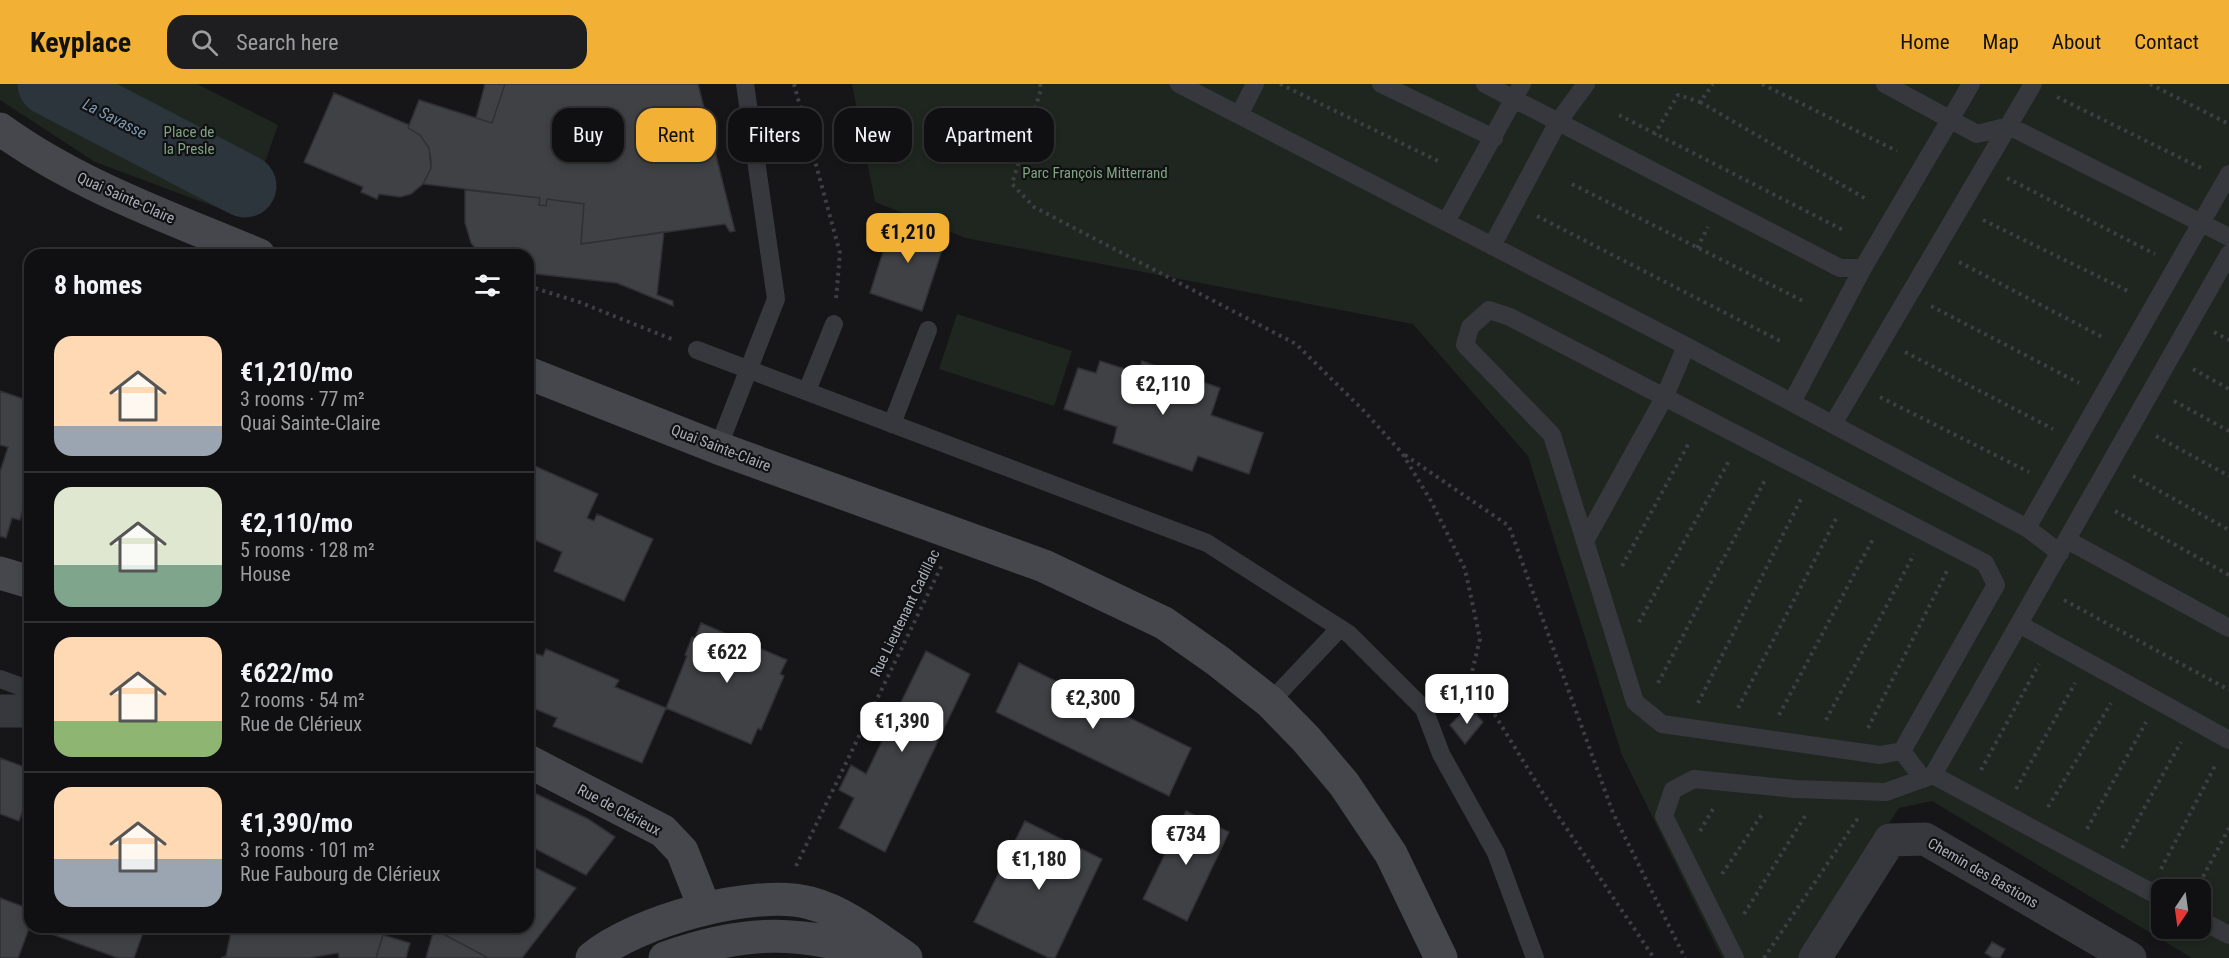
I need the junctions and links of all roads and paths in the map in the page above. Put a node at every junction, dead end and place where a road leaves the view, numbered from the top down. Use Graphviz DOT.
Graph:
graph roads {
  1 [pos="745,84"];
  2 [pos="794,84"];
  3 [pos="1040,84"];
  4 [pos="1179,84"];
  5 [pos="1255,84"];
  6 [pos="1280,84"];
  7 [pos="1381,84"];
  8 [pos="1485,84"];
  9 [pos="1587,84"];
  10 [pos="1713,84"];
  11 [pos="1762,84"];
  12 [pos="1885,84"];
  13 [pos="1971,84"];
  14 [pos="2033,84"];
  15 [pos="2150,84"];
  16 [pos="1518,92"];
  17 [pos="1700,102"];
  18 [pos="1239,115"];
  19 [pos="1619,115"];
  20 [pos="1950,119"];
  21 [pos="1558,122"];
  22 [pos="2229,124"];
  23 [pos="2009,126"];
  24 [pos="0,129"];
  25 [pos="1654,134"];
  26 [pos="1494,138"];
  27 [pos="1897,151"];
  28 [pos="1438,161"];
  29 [pos="1636,163"];
  30 [pos="1984,166"];
  31 [pos="2227,177"];
  32 [pos="1572,184"];
  33 [pos="1866,200"];
  34 [pos="1515,205"];
  35 [pos="1960,208"];
  36 [pos="1446,222"];
  37 [pos="2201,223"];
  38 [pos="1843,230"];
  39 [pos="2229,237"];
  40 [pos="1492,246"];
  41 [pos="245,249"];
  42 [pos="1935,250"];
  43 [pos="2229,254"];
  44 [pos="2176,265"];
  45 [pos="1863,268"];
  46 [pos="534,288"];
  47 [pos="1910,295"];
  48 [pos="1805,302"];
  49 [pos="2155,304"];
  50 [pos="834,324"];
  51 [pos="928,330"];
  52 [pos="1882,340"];
  53 [pos="1780,341"];
  54 [pos="1686,346"];
  55 [pos="697,350"];
  56 [pos="2129,351"];
  57 [pos="2170,357"];
  58 [pos="748,369"];
  59 [pos="534,375"];
  60 [pos="1856,385"];
  61 [pos="2152,389"];
  62 [pos="2229,389"];
  63 [pos="807,391"];
  64 [pos="1665,396"];
  65 [pos="2103,396"];
  66 [pos="1792,402"];
  67 [pos="1704,416"];
  68 [pos="892,424"];
  69 [pos="1833,424"];
  70 [pos="2133,424"];
  71 [pos="2229,430"];
  72 [pos="1743,437"];
  73 [pos="2078,442"];
  74 [pos="718,448"];
  75 [pos="1402,453"];
  76 [pos="1778,456"];
  77 [pos="2110,464"];
  78 [pos="1813,474"];
  79 [pos="2229,476"];
  80 [pos="2054,485"];
  81 [pos="1850,493"];
  82 [pos="2091,497"];
  83 [pos="1887,512"];
  84 [pos="2027,528"];
  85 [pos="2229,530"];
  86 [pos="1925,532"];
  87 [pos="957,535"];
  88 [pos="1585,541"];
  89 [pos="2063,546"];
  90 [pos="1958,549"];
  91 [pos="0,573"];
  92 [pos="2229,575"];
  93 [pos="24,580"];
  94 [pos="2040,587"];
  95 [pos="1604,600"];
  96 [pos="2019,624"];
  97 [pos="1340,628"];
  98 [pos="2229,628"];
  99 [pos="2051,642"];
  100 [pos="1621,655"];
  101 [pos="2087,662"];
  102 [pos="1471,676"];
  103 [pos="0,679"];
  104 [pos="2124,682"];
  105 [pos="24,688"];
  106 [pos="2229,690"];
  107 [pos="2158,700"];
  108 [pos="1270,702"];
  109 [pos="1424,709"];
  110 [pos="1644,709"];
  111 [pos="0,711"];
  112 [pos="24,711"];
  113 [pos="2192,720"];
  114 [pos="1686,727"];
  115 [pos="1725,733"];
  116 [pos="1766,738"];
  117 [pos="2229,740"];
  118 [pos="1813,745"];
  119 [pos="1856,751"];
  120 [pos="1902,751"];
  121 [pos="534,764"];
  122 [pos="1928,777"];
  123 [pos="1730,783"];
  124 [pos="1780,787"];
  125 [pos="1821,790"];
  126 [pos="1875,792"];
  127 [pos="1968,794"];
  128 [pos="2002,813"];
  129 [pos="2229,828"];
  130 [pos="2035,830"];
  131 [pos="2075,852"];
  132 [pos="1686,860"];
  133 [pos="2110,871"];
  134 [pos="2163,879"];
  135 [pos="2202,879"];
  136 [pos="2151,893"];
  137 [pos="791,899"];
  138 [pos="1705,899"];
  139 [pos="705,909"];
  140 [pos="1423,921"];
  141 [pos="2211,926"];
  142 [pos="2229,935"];
  143 [pos="1731,950"];
  144 [pos="592,958"];
  145 [pos="665,958"];
  146 [pos="897,958"];
  147 [pos="906,958"];
  148 [pos="1426,958"];
  149 [pos="1441,958"];
  150 [pos="1535,958"];
  151 [pos="1654,958"];
  152 [pos="1685,958"];
  153 [pos="1764,958"];
  154 [pos="1815,958"];
  155 [pos="2130,958"];
  1 -- 58 [label="lane"];
  2 -- 50 [label="path"];
  3 -- 75 [label="path"];
  4 -- 18 [label="lane"];
  5 -- 18 [label="lane"];
  6 -- 28 [label="path"];
  7 -- 26 [label="lane"];
  8 -- 16 [label="lane"];
  9 -- 21 [label="lane"];
  10 -- 17 [label="path"];
  11 -- 27 [label="path"];
  12 -- 20 [label="lane"];
  13 -- 20 [label="lane"];
  14 -- 23 [label="lane"];
  14 -- 31 [label="path"];
  15 -- 22 [label="path"];
  16 -- 21 [label="lane"];
  16 -- 26 [label="lane"];
  17 -- 25 [label="path"];
  17 -- 33 [label="path"];
  18 -- 36 [label="lane"];
  19 -- 25 [label="path"];
  20 -- 23 [label="lane"];
  20 -- 45 [label="lane"];
  21 -- 29 [label="lane"];
  21 -- 34 [label="lane"];
  23 -- 30 [label="lane"];
  23 -- 37 [label="lane"];
  24 -- 41 [label="main road, Quai Sainte-Claire"];
  25 -- 29 [label="path"];
  25 -- 38 [label="path"];
  26 -- 36 [label="lane"];
  29 -- 45 [label="lane"];
  30 -- 35 [label="lane"];
  30 -- 44 [label="path"];
  31 -- 37 [label="lane"];
  32 -- 48 [label="path"];
  34 -- 40 [label="lane"];
  34 -- 53 [label="path"];
  35 -- 42 [label="lane"];
  35 -- 49 [label="path"];
  36 -- 40 [label="lane"];
  37 -- 39 [label="lane"];
  37 -- 44 [label="lane"];
  40 -- 54 [label="lane"];
  42 -- 47 [label="lane"];
  42 -- 56 [label="path"];
  43 -- 57 [label="lane"];
  44 -- 49 [label="lane"];
  45 -- 66 [label="lane"];
  46 -- 55 [label="path"];
  47 -- 52 [label="lane"];
  47 -- 65 [label="path"];
  49 -- 56 [label="lane"];
  50 -- 63 [label="lane"];
  51 -- 68 [label="lane"];
  52 -- 60 [label="lane"];
  52 -- 73 [label="path"];
  54 -- 64 [label="lane"];
  54 -- 66 [label="lane"];
  55 -- 58 [label="lane"];
  56 -- 65 [label="lane"];
  57 -- 61 [label="lane"];
  57 -- 62 [label="path"];
  58 -- 63 [label="lane"];
  58 -- 74 [label="lane"];
  59 -- 74 [label="main road, Quai Sainte-Claire"];
  60 -- 69 [label="lane"];
  60 -- 80 [label="path"];
  61 -- 70 [label="lane"];
  61 -- 71 [label="path"];
  63 -- 68 [label="lane"];
  64 -- 67 [label="lane"];
  64 -- 88 [label="lane"];
  64 -- 88 [label="lane"];
  65 -- 73 [label="lane"];
  66 -- 69 [label="lane"];
  67 -- 72 [label="lane"];
  67 -- 95 [label="path"];
  68 -- 97 [label="lane"];
  69 -- 84 [label="lane"];
  70 -- 77 [label="lane"];
  70 -- 79 [label="path"];
  72 -- 76 [label="lane"];
  72 -- 100 [label="path"];
  73 -- 80 [label="lane"];
  74 -- 87 [label="main road, Quai Sainte-Claire"];
  75 -- 102 [label="path"];
  75 -- 152 [label="path"];
  76 -- 78 [label="lane"];
  76 -- 110 [label="path"];
  77 -- 82 [label="lane"];
  77 -- 85 [label="path"];
  78 -- 81 [label="lane"];
  78 -- 114 [label="path"];
  80 -- 84 [label="lane"];
  81 -- 83 [label="lane"];
  81 -- 115 [label="path"];
  82 -- 89 [label="lane"];
  82 -- 92 [label="path"];
  83 -- 86 [label="lane"];
  83 -- 116 [label="path"];
  84 -- 89 [label="lane"];
  86 -- 90 [label="lane"];
  86 -- 118 [label="path"];
  87 -- 108 [label="main road, Quai Sainte-Claire"];
  87 -- 137 [label="path, Rue Lieutenant Cadillac"];
  88 -- 95 [label="lane"];
  89 -- 94 [label="lane"];
  89 -- 98 [label="lane"];
  90 -- 119 [label="path"];
  90 -- 120 [label="lane"];
  91 -- 93 [label="main road"];
  94 -- 96 [label="lane"];
  94 -- 106 [label="path"];
  95 -- 100 [label="lane"];
  96 -- 99 [label="lane"];
  96 -- 122 [label="lane"];
  97 -- 108 [label="lane"];
  97 -- 109 [label="lane"];
  99 -- 101 [label="lane"];
  99 -- 127 [label="path"];
  100 -- 110 [label="lane"];
  101 -- 104 [label="lane"];
  101 -- 128 [label="path"];
  102 -- 109 [label="path"];
  102 -- 151 [label="path"];
  103 -- 105 [label="lane"];
  104 -- 107 [label="lane"];
  104 -- 130 [label="path"];
  107 -- 113 [label="lane"];
  107 -- 131 [label="path"];
  108 -- 140 [label="main road, Quai Sainte-Claire"];
  109 -- 150 [label="lane"];
  110 -- 114 [label="lane"];
  111 -- 112 [label="street"];
  113 -- 117 [label="lane"];
  113 -- 133 [label="path"];
  114 -- 115 [label="lane"];
  115 -- 116 [label="lane"];
  116 -- 118 [label="lane"];
  117 -- 134 [label="path"];
  118 -- 119 [label="lane"];
  119 -- 120 [label="lane"];
  120 -- 122 [label="lane"];
  121 -- 139 [label="main road, Rue de Clérieux"];
  122 -- 126 [label="lane"];
  122 -- 127 [label="lane"];
  123 -- 124 [label="lane"];
  123 -- 132 [label="path"];
  123 -- 132 [label="lane"];
  124 -- 125 [label="lane"];
  124 -- 138 [label="path"];
  125 -- 126 [label="lane"];
  125 -- 143 [label="path"];
  126 -- 153 [label="path"];
  127 -- 128 [label="lane"];
  128 -- 130 [label="lane"];
  129 -- 135 [label="path"];
  130 -- 131 [label="lane"];
  131 -- 133 [label="lane"];
  132 -- 138 [label="lane"];
  133 -- 136 [label="lane"];
  137 -- 139 [label="main road"];
  137 -- 147 [label="main road"];
  138 -- 143 [label="lane"];
  139 -- 144 [label="main road"];
  140 -- 148 [label="main road"];
  140 -- 149 [label="main road, Quai Sainte-Claire"];
  141 -- 142 [label="lane"];
  145 -- 146 [label="main road"];
  154 -- 155 [label="street, Chemin des Bastions"];
}
